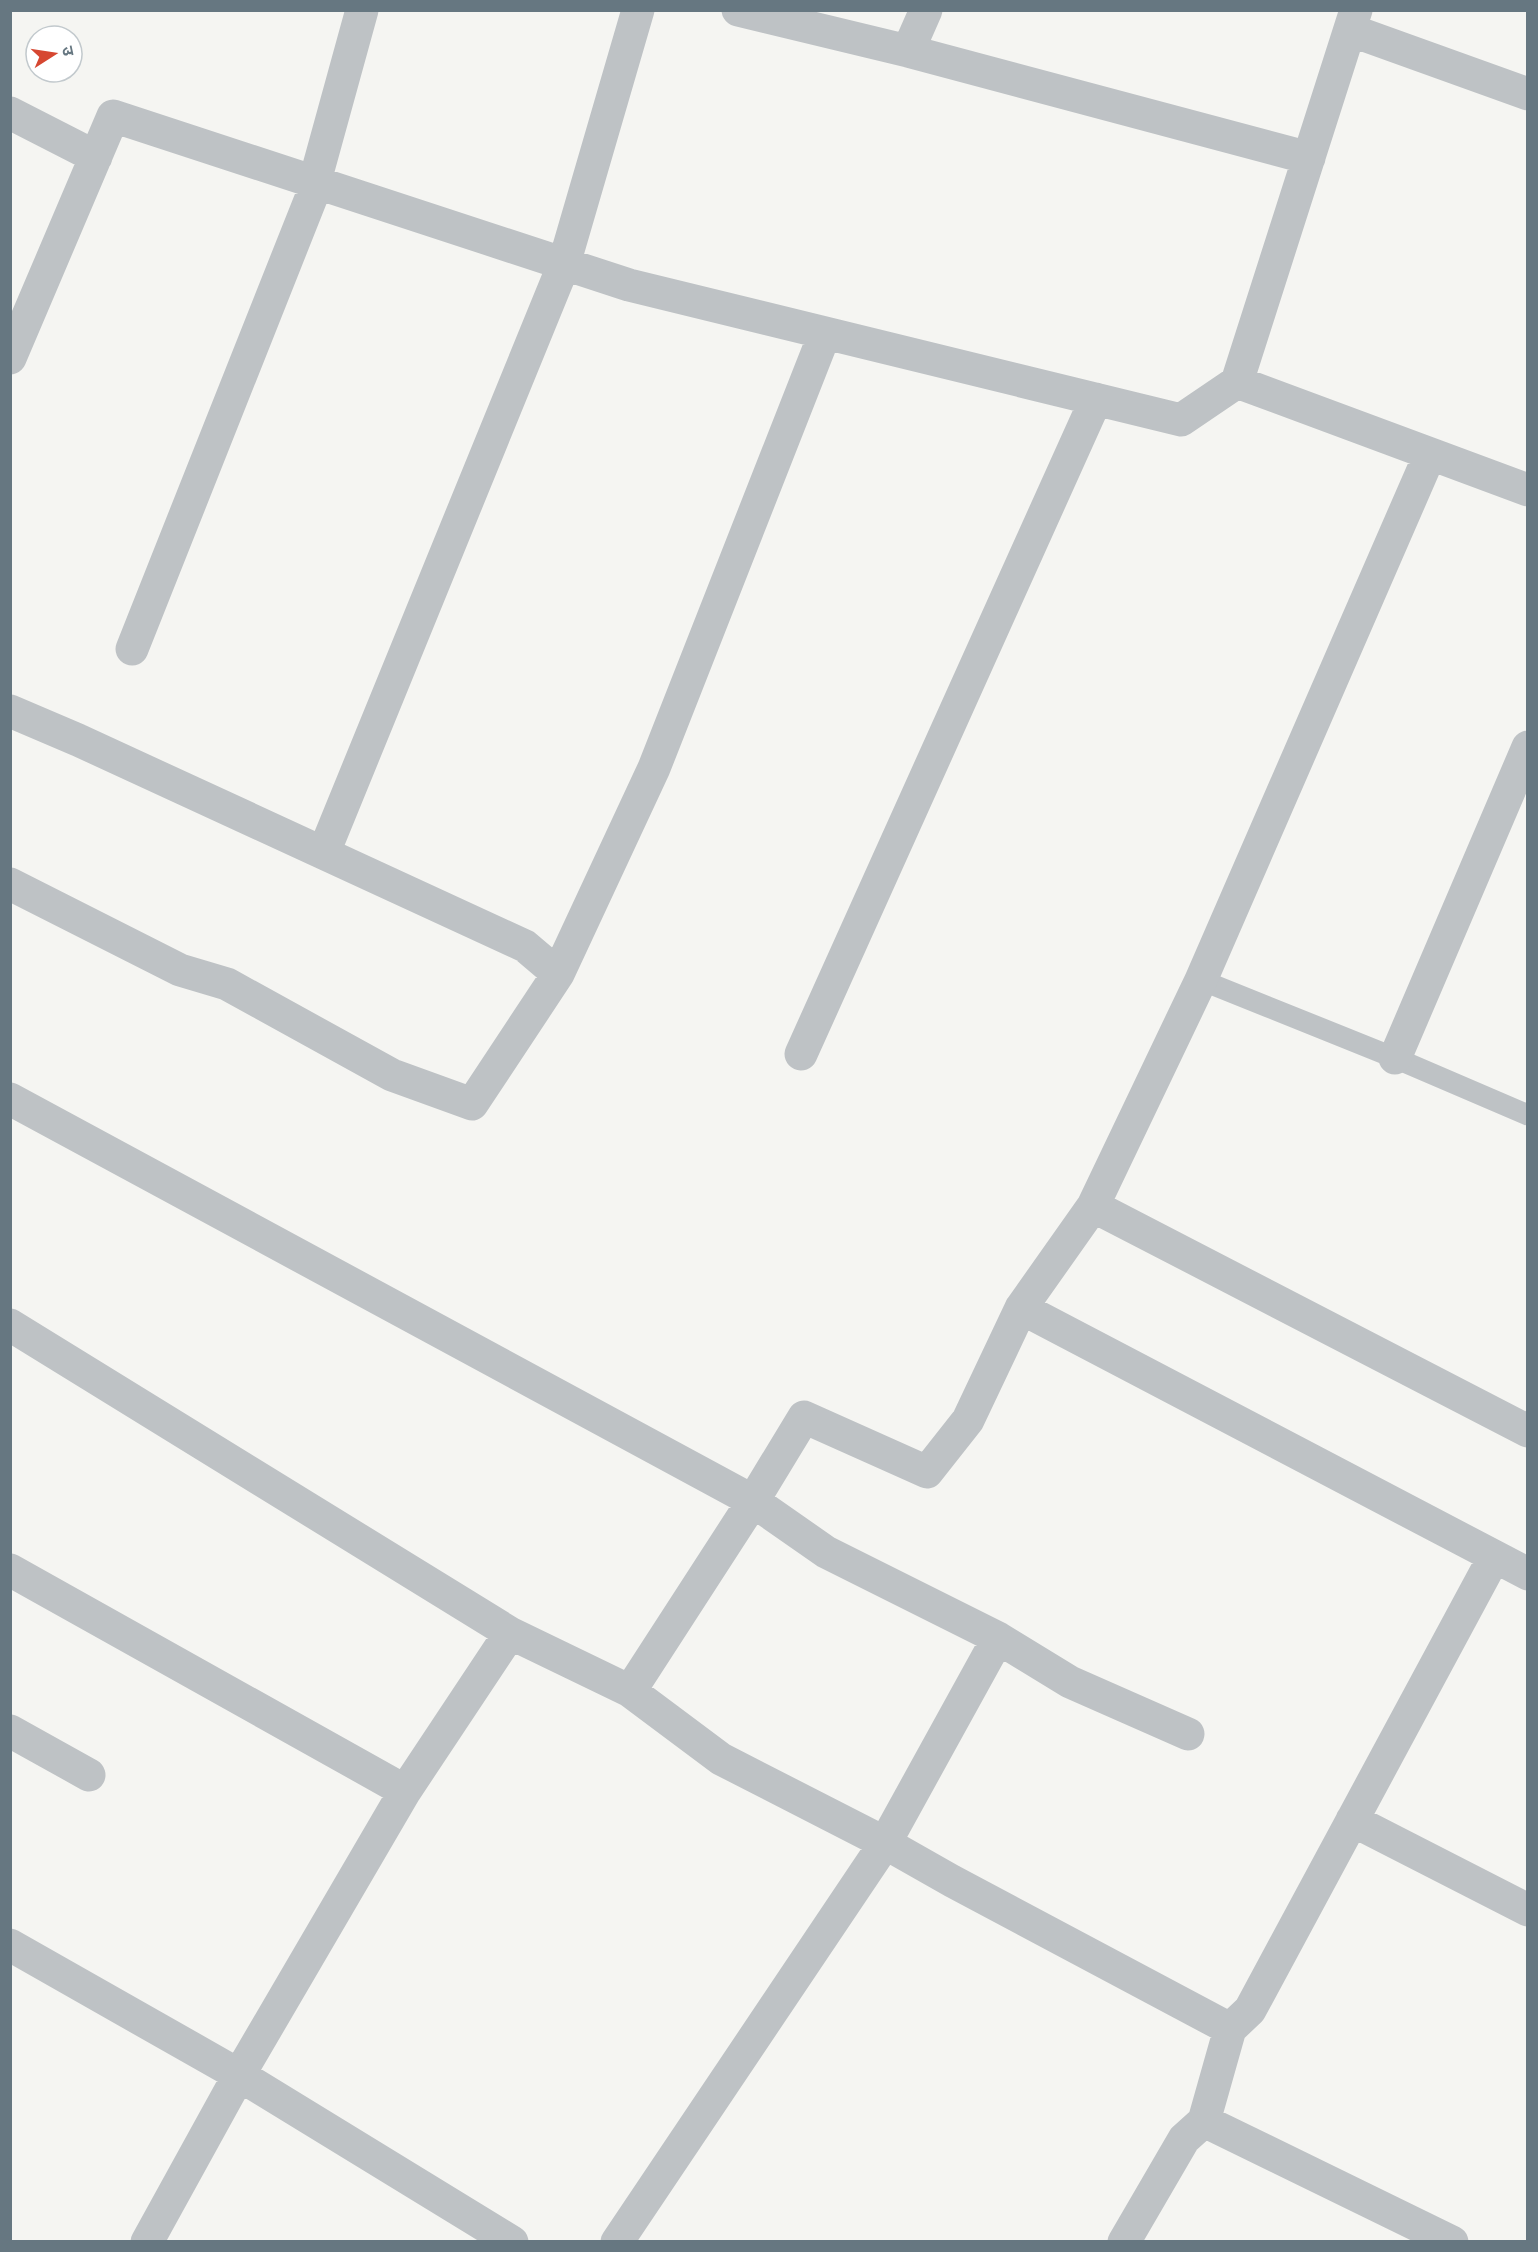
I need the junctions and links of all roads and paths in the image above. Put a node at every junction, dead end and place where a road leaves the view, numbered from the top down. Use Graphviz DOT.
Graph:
graph roads {
  1 [pos="362,10"];
  2 [pos="638,10"];
  3 [pos="738,10"];
  4 [pos="926,10"];
  5 [pos="1353,20"];
  6 [pos="908,51"];
  7 [pos="1527,94"];
  8 [pos="10,113"];
  9 [pos="96,157"];
  10 [pos="1309,158"];
  11 [pos="318,183"];
  12 [pos="564,264"];
  13 [pos="825,333"];
  14 [pos="10,358"];
  15 [pos="1237,382"];
  16 [pos="1096,399"];
  17 [pos="1430,454"];
  18 [pos="1527,490"];
  19 [pos="132,649"];
  20 [pos="10,711"];
  21 [pos="1527,747"];
  22 [pos="324,852"];
  23 [pos="10,884"];
  24 [pos="558,974"];
  25 [pos="1201,980"];
  26 [pos="801,1054"];
  27 [pos="1395,1058"];
  28 [pos="10,1099"];
  29 [pos="1527,1115"];
  30 [pos="1094,1206"];
  31 [pos="1021,1308"];
  32 [pos="10,1326"];
  33 [pos="1527,1431"];
  34 [pos="753,1501"];
  35 [pos="1494,1557"];
  36 [pos="10,1570"];
  37 [pos="1527,1574"];
  38 [pos="510,1633"];
  39 [pos="998,1638"];
  40 [pos="630,1692"];
  41 [pos="10,1731"];
  42 [pos="1188,1734"];
  43 [pos="89,1775"];
  44 [pos="405,1791"];
  45 [pos="1352,1820"];
  46 [pos="885,1843"];
  47 [pos="1527,1910"];
  48 [pos="10,1945"];
  49 [pos="1230,2029"];
  50 [pos="239,2075"];
  51 [pos="1204,2121"];
  52 [pos="147,2241"];
  53 [pos="512,2241"];
  54 [pos="617,2241"];
  55 [pos="1124,2241"];
  56 [pos="1452,2241"];
  1 -- 11 [label="street"];
  2 -- 12 [label="street"];
  3 -- 6 [label="street"];
  4 -- 6 [label="street"];
  5 -- 7 [label="street"];
  5 -- 10 [label="street"];
  6 -- 10 [label="street"];
  8 -- 9 [label="street"];
  9 -- 11 [label="street"];
  9 -- 14 [label="street"];
  10 -- 15 [label="street"];
  11 -- 12 [label="street"];
  11 -- 19 [label="street"];
  12 -- 13 [label="street"];
  12 -- 22 [label="street"];
  13 -- 16 [label="street"];
  13 -- 24 [label="street"];
  15 -- 16 [label="street"];
  15 -- 17 [label="street"];
  16 -- 26 [label="street"];
  17 -- 18 [label="street"];
  17 -- 25 [label="street"];
  20 -- 22 [label="street"];
  21 -- 27 [label="street"];
  22 -- 24 [label="street"];
  23 -- 24 [label="street"];
  25 -- 27 [label="lane"];
  25 -- 30 [label="street"];
  27 -- 29 [label="lane"];
  28 -- 34 [label="street"];
  30 -- 31 [label="street"];
  30 -- 33 [label="street"];
  31 -- 34 [label="street"];
  31 -- 35 [label="street"];
  32 -- 38 [label="street"];
  34 -- 39 [label="street"];
  34 -- 40 [label="street"];
  35 -- 37 [label="street"];
  35 -- 45 [label="street"];
  36 -- 44 [label="street"];
  38 -- 40 [label="street"];
  38 -- 44 [label="street"];
  39 -- 42 [label="street"];
  39 -- 46 [label="street"];
  40 -- 46 [label="street"];
  41 -- 43 [label="street"];
  44 -- 50 [label="street"];
  45 -- 47 [label="street"];
  45 -- 49 [label="street"];
  46 -- 49 [label="street"];
  46 -- 54 [label="street"];
  48 -- 50 [label="street"];
  49 -- 51 [label="street"];
  50 -- 52 [label="street"];
  50 -- 53 [label="street"];
  51 -- 55 [label="street"];
  51 -- 56 [label="street"];
}
